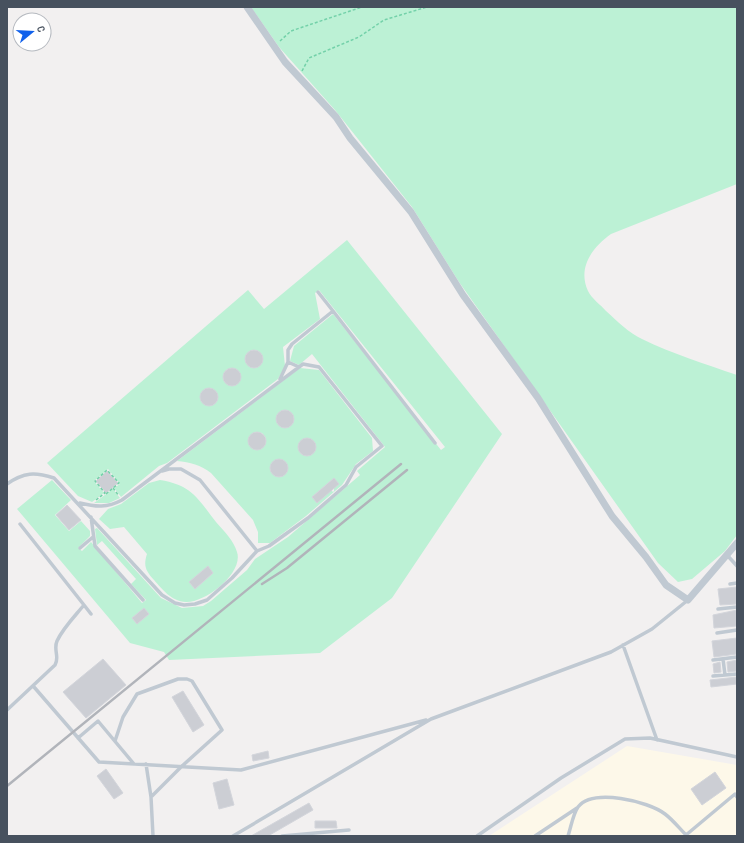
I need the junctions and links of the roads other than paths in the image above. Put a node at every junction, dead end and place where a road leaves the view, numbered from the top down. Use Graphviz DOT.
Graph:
graph roads {
  1 [pos="247,7"];
  2 [pos="318,292"];
  3 [pos="333,311"];
  4 [pos="288,362"];
  5 [pos="299,367"];
  6 [pos="280,380"];
  7 [pos="435,442"];
  8 [pos="159,472"];
  9 [pos="7,484"];
  10 [pos="80,504"];
  11 [pos="91,516"];
  12 [pos="20,524"];
  13 [pos="93,536"];
  14 [pos="737,543"];
  15 [pos="80,548"];
  16 [pos="257,551"];
  17 [pos="727,555"];
  18 [pos="737,566"];
  19 [pos="737,583"];
  20 [pos="730,584"];
  21 [pos="143,600"];
  22 [pos="688,600"];
  23 [pos="84,605"];
  24 [pos="737,607"];
  25 [pos="718,609"];
  26 [pos="91,614"];
  27 [pos="737,630"];
  28 [pos="717,633"];
  29 [pos="623,645"];
  30 [pos="737,657"];
  31 [pos="723,659"];
  32 [pos="713,660"];
  33 [pos="737,674"];
  34 [pos="725,675"];
  35 [pos="713,676"];
  36 [pos="34,687"];
  37 [pos="7,710"];
  38 [pos="431,719"];
  39 [pos="78,738"];
  40 [pos="657,740"];
  41 [pos="115,741"];
  42 [pos="737,758"];
  43 [pos="134,764"];
  44 [pos="146,764"];
  45 [pos="181,767"];
  46 [pos="151,797"];
  47 [pos="737,797"];
  48 [pos="578,808"];
  49 [pos="349,830"];
  50 [pos="153,836"];
  51 [pos="233,836"];
  52 [pos="282,836"];
  53 [pos="477,836"];
  54 [pos="535,836"];
  55 [pos="568,836"];
  56 [pos="686,836"];
  1 -- 22 [label="street"];
  2 -- 3 [label="lane"];
  3 -- 4 [label="lane"];
  3 -- 7 [label="lane"];
  4 -- 5 [label="lane"];
  4 -- 6 [label="lane"];
  5 -- 6 [label="lane"];
  5 -- 16 [label="lane"];
  6 -- 8 [label="lane"];
  8 -- 10 [label="lane"];
  8 -- 16 [label="lane"];
  9 -- 10 [label="lane"];
  10 -- 11 [label="lane"];
  11 -- 13 [label="lane"];
  11 -- 16 [label="lane"];
  12 -- 23 [label="lane"];
  13 -- 15 [label="lane"];
  13 -- 21 [label="lane"];
  14 -- 17 [label="street"];
  17 -- 18 [label="lane"];
  17 -- 22 [label="street"];
  19 -- 20 [label="lane"];
  22 -- 29 [label="lane"];
  23 -- 26 [label="lane"];
  23 -- 36 [label="lane"];
  24 -- 25 [label="lane"];
  27 -- 28 [label="lane"];
  29 -- 38 [label="lane"];
  29 -- 40 [label="lane"];
  30 -- 31 [label="lane"];
  31 -- 32 [label="lane"];
  31 -- 34 [label="lane"];
  33 -- 34 [label="lane"];
  34 -- 35 [label="lane"];
  36 -- 37 [label="lane"];
  36 -- 39 [label="lane"];
  38 -- 45 [label="lane"];
  38 -- 51 [label="lane"];
  39 -- 41 [label="lane"];
  39 -- 43 [label="lane"];
  40 -- 42 [label="lane"];
  40 -- 53 [label="lane"];
  41 -- 43 [label="lane"];
  41 -- 45 [label="lane"];
  43 -- 44 [label="lane"];
  44 -- 45 [label="lane"];
  44 -- 46 [label="lane"];
  45 -- 46 [label="lane"];
  46 -- 50 [label="lane"];
  47 -- 56 [label="lane"];
  48 -- 54 [label="lane"];
  48 -- 55 [label="lane"];
  48 -- 56 [label="lane"];
  49 -- 52 [label="lane"];
}
